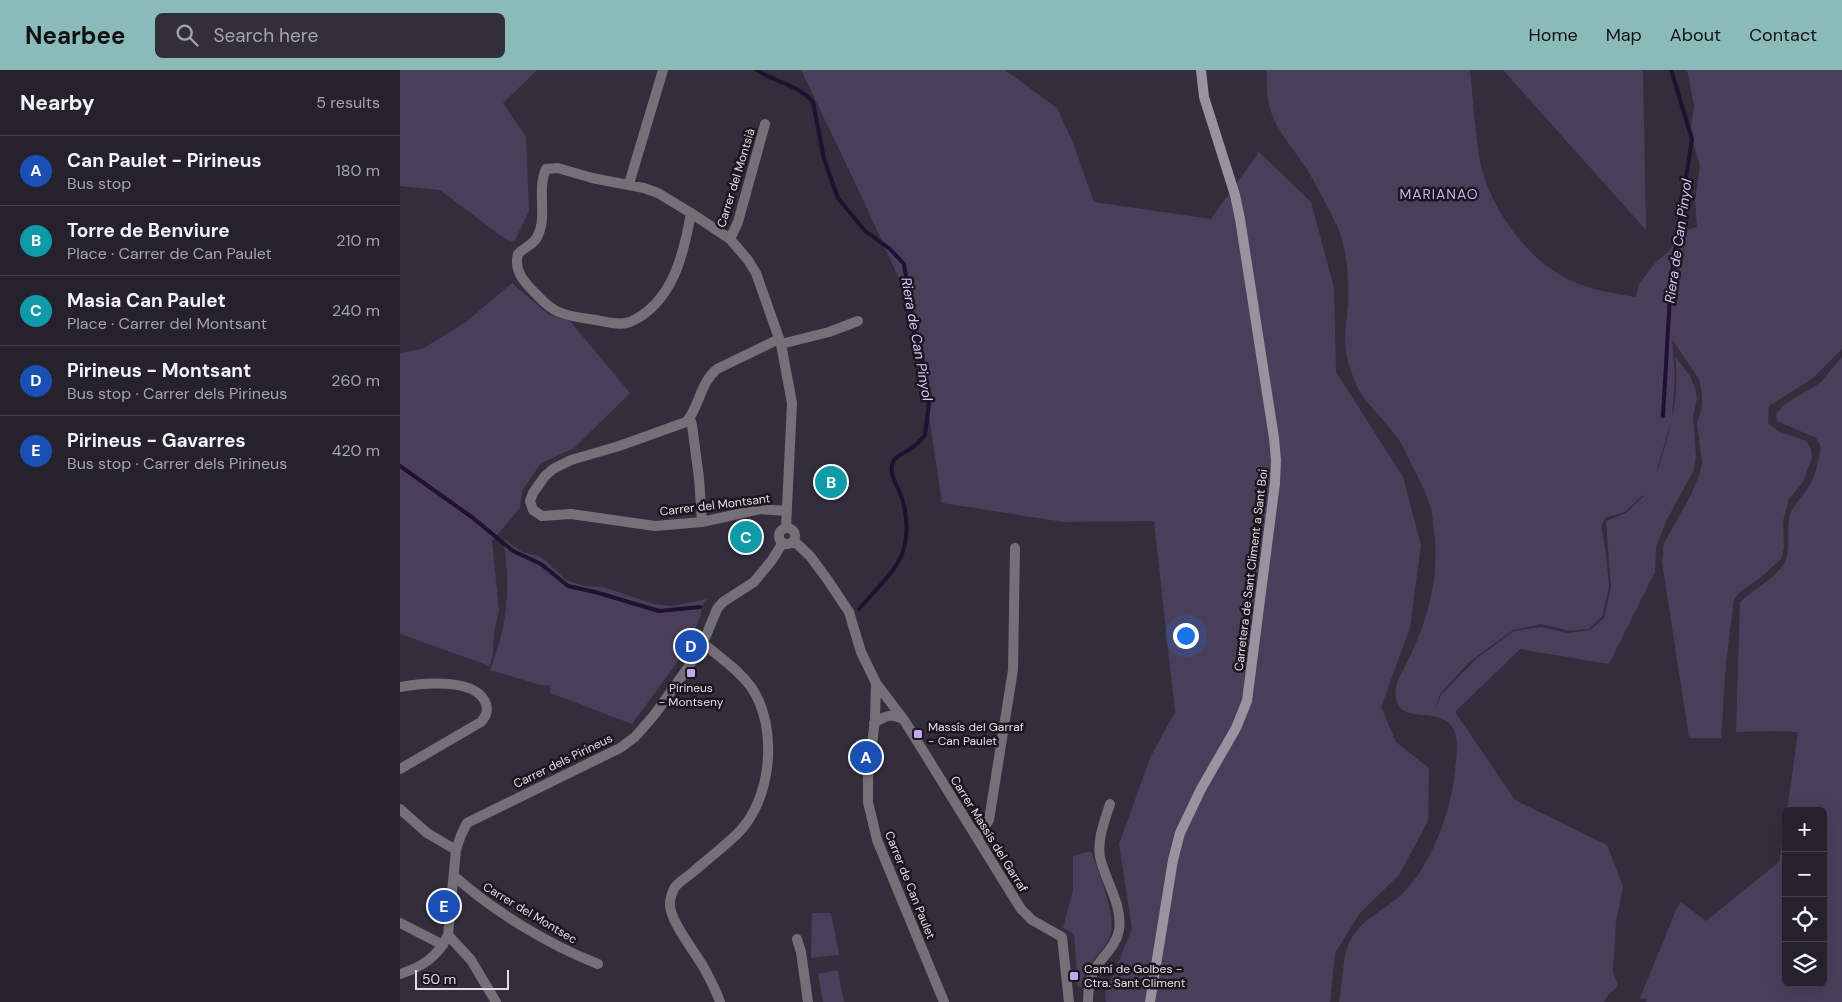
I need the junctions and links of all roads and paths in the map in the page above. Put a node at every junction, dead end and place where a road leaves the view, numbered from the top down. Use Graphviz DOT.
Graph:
graph roads {
  1 [pos="663,70"];
  2 [pos="1201,70"];
  3 [pos="765,124"];
  4 [pos="629,184"];
  5 [pos="691,212"];
  6 [pos="730,239"];
  7 [pos="858,321"];
  8 [pos="780,341"];
  9 [pos="690,418"];
  10 [pos="787,511"];
  11 [pos="702,522"];
  12 [pos="786,528"];
  13 [pos="794,541"];
  14 [pos="782,544"];
  15 [pos="1015,548"];
  16 [pos="703,643"];
  17 [pos="876,683"];
  18 [pos="400,687"];
  19 [pos="894,707"];
  20 [pos="904,720"];
  21 [pos="874,722"];
  22 [pos="400,769"];
  23 [pos="1110,804"];
  24 [pos="400,809"];
  25 [pos="977,838"];
  26 [pos="456,850"];
  27 [pos="454,876"];
  28 [pos="400,922"];
  29 [pos="448,935"];
  30 [pos="797,939"];
  31 [pos="443,945"];
  32 [pos="598,964"];
  33 [pos="400,974"];
  34 [pos="1069,1001"];
  35 [pos="1088,1001"];
  36 [pos="496,1002"];
  37 [pos="720,1002"];
  38 [pos="808,1002"];
  39 [pos="944,1002"];
  40 [pos="1150,1002"];
  1 -- 4 [label="street"];
  2 -- 40 [label="street, Carretera de Sant Climent a Sant Boi"];
  3 -- 6 [label="street, Carrer del Montsià"];
  4 -- 5 [label="street"];
  4 -- 5 [label="street"];
  5 -- 6 [label="street"];
  6 -- 8 [label="street"];
  7 -- 8 [label="street"];
  8 -- 9 [label="street"];
  8 -- 10 [label="street"];
  9 -- 11 [label="street"];
  9 -- 11 [label="street, Carrer del Montsant"];
  10 -- 11 [label="street, Carrer del Montsant"];
  10 -- 12 [label="street"];
  12 -- 13 [label="street"];
  12 -- 14 [label="street"];
  13 -- 14 [label="street"];
  13 -- 17 [label="street, Carrer de Can Paulet"];
  14 -- 16 [label="street, Carrer dels Pirineus"];
  15 -- 25 [label="street"];
  16 -- 26 [label="street, Carrer dels Pirineus"];
  16 -- 37 [label="street"];
  17 -- 19 [label="street, Carrer de Can Paulet"];
  17 -- 21 [label="street, Carrer de Can Paulet"];
  18 -- 22 [label="street"];
  19 -- 20 [label="street, Carrer Massís del Garraf"];
  20 -- 21 [label="street"];
  20 -- 25 [label="street, Carrer Massís del Garraf"];
  21 -- 39 [label="street, Carrer de Can Paulet"];
  23 -- 35 [label="street"];
  24 -- 26 [label="street"];
  25 -- 34 [label="street, Carrer Massís del Garraf"];
  26 -- 27 [label="street, Carrer dels Pirineus"];
  27 -- 29 [label="street, Carrer dels Pirineus"];
  27 -- 32 [label="street, Carrer del Montsec"];
  28 -- 31 [label="street"];
  29 -- 31 [label="street, Carrer dels Pirineus"];
  29 -- 36 [label="street"];
  30 -- 38 [label="street"];
  31 -- 33 [label="street, Carrer dels Pirineus"];
  34 -- 35 [label="street"];
}
